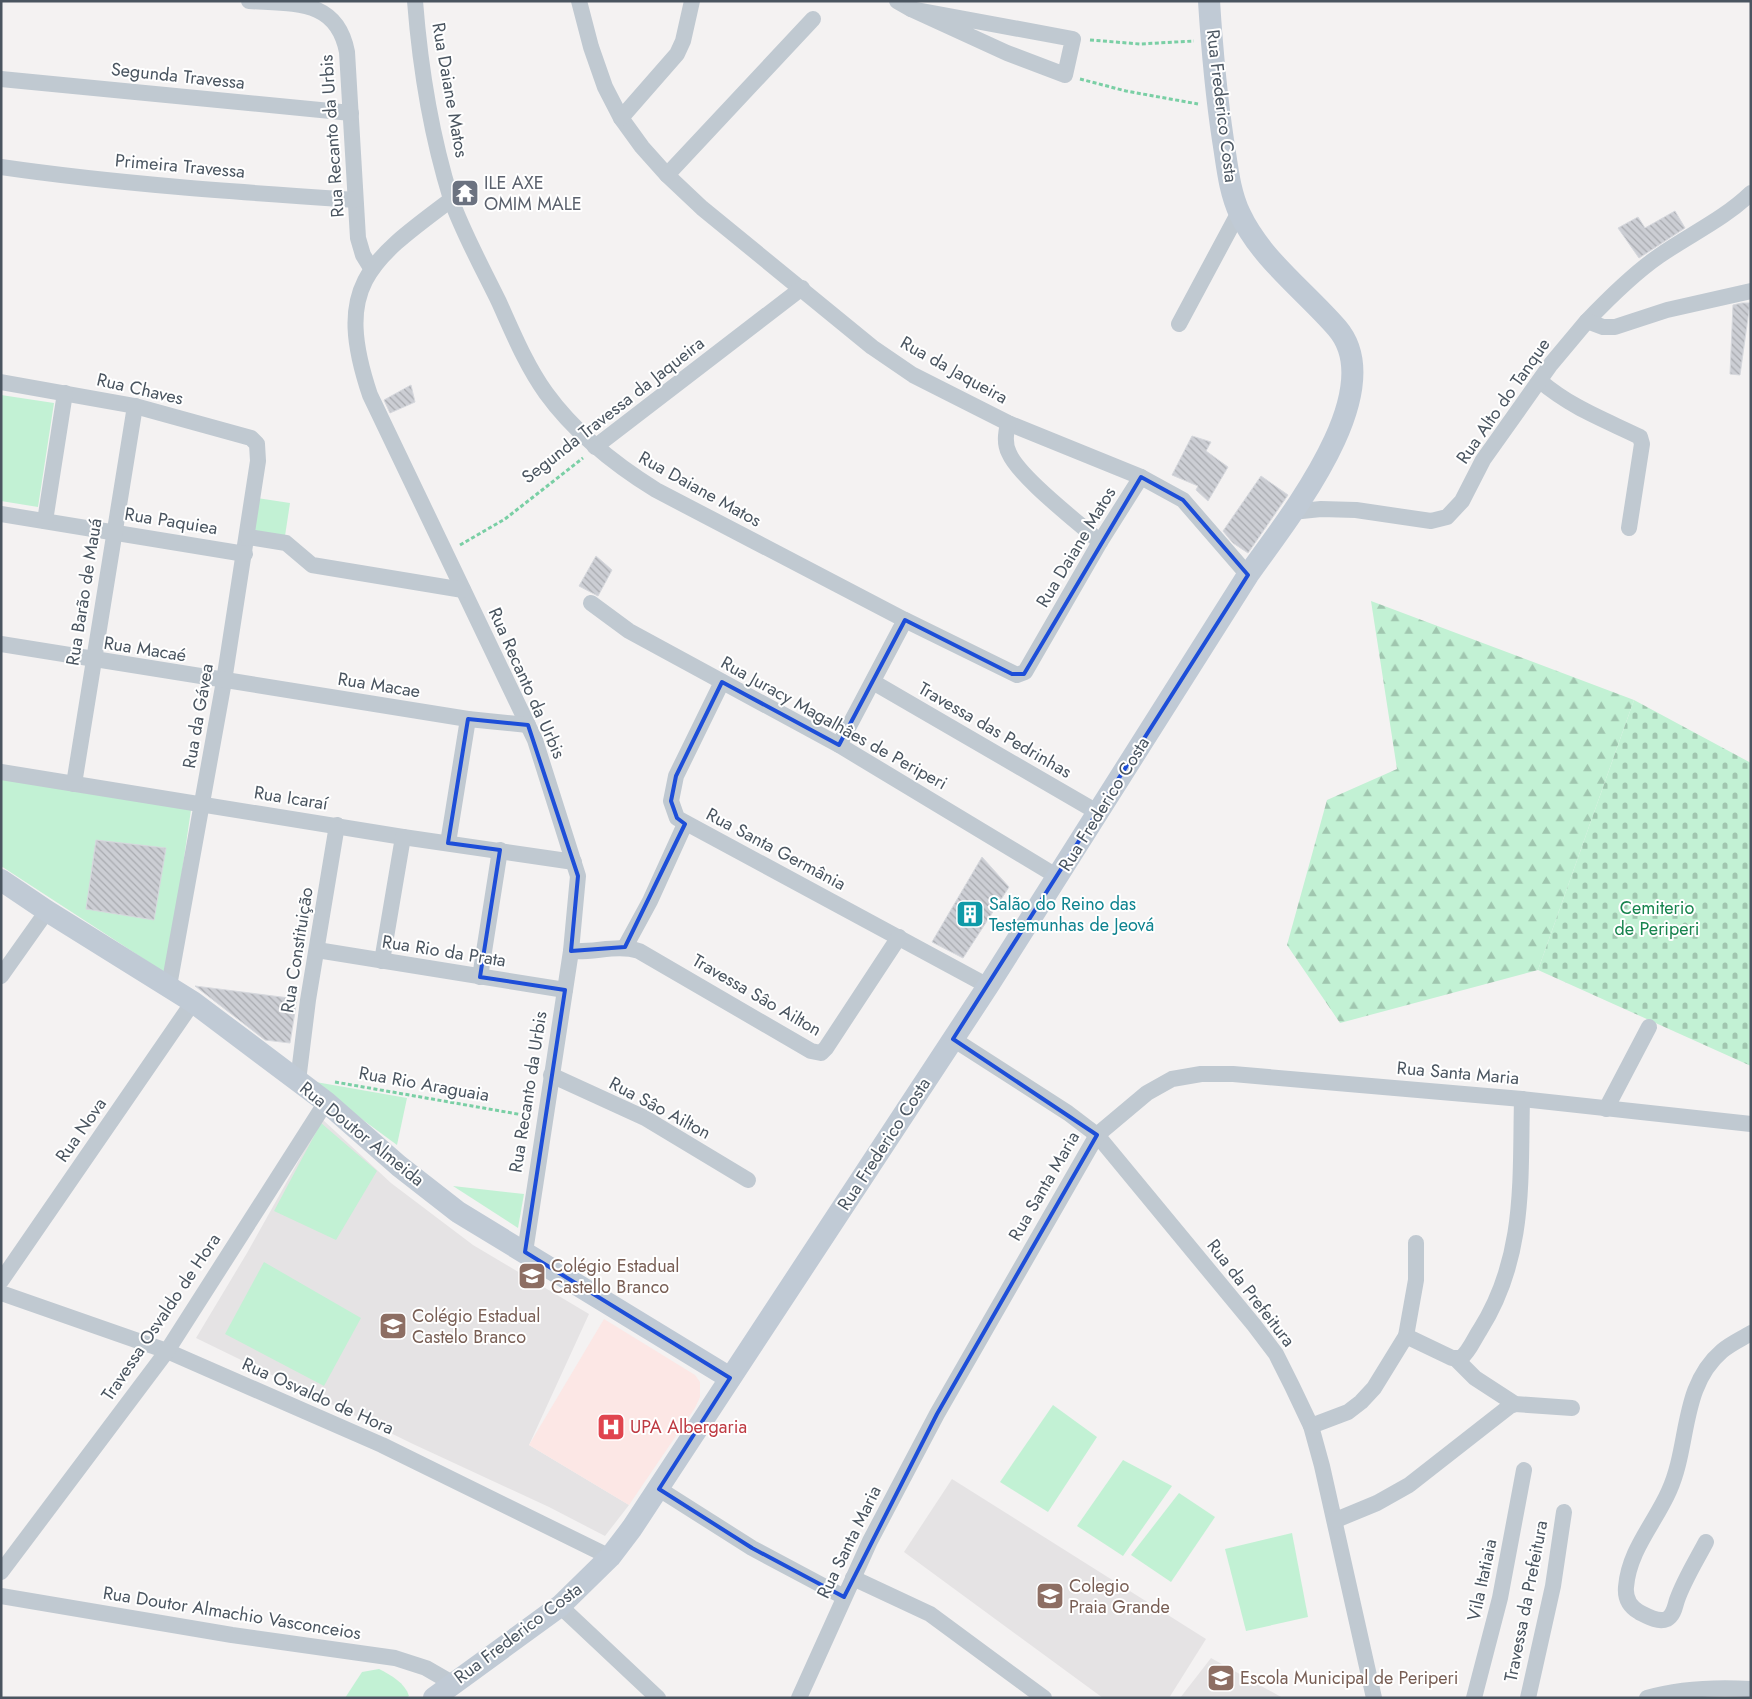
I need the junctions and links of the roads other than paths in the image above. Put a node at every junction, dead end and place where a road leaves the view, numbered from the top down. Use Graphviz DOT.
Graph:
graph roads {
  1 [pos="249,1"];
  2 [pos="415,1"];
  3 [pos="578,1"];
  4 [pos="692,1"];
  5 [pos="1209,1"];
  6 [pos="904,5"];
  7 [pos="325,6"];
  8 [pos="813,19"];
  9 [pos="1,79"];
  10 [pos="350,113"];
  11 [pos="622,118"];
  12 [pos="1,167"];
  13 [pos="668,175"];
  14 [pos="1751,193"];
  15 [pos="452,199"];
  16 [pos="355,200"];
  17 [pos="1239,212"];
  18 [pos="371,268"];
  19 [pos="802,288"];
  20 [pos="1751,291"];
  21 [pos="1587,321"];
  22 [pos="1179,324"];
  23 [pos="1540,381"];
  24 [pos="1,382"];
  25 [pos="65,393"];
  26 [pos="135,406"];
  27 [pos="1008,423"];
  28 [pos="596,447"];
  29 [pos="259,452"];
  30 [pos="1142,477"];
  31 [pos="1292,512"];
  32 [pos="1,514"];
  33 [pos="45,521"];
  34 [pos="1629,528"];
  35 [pos="113,532"];
  36 [pos="248,537"];
  37 [pos="1100,542"];
  38 [pos="245,554"];
  39 [pos="1248,576"];
  40 [pos="463,590"];
  41 [pos="591,603"];
  42 [pos="905,620"];
  43 [pos="1,644"];
  44 [pos="93,661"];
  45 [pos="224,681"];
  46 [pos="722,682"];
  47 [pos="873,682"];
  48 [pos="468,720"];
  49 [pos="528,725"];
  50 [pos="839,745"];
  51 [pos="1,772"];
  52 [pos="74,784"];
  53 [pos="203,805"];
  54 [pos="1097,812"];
  55 [pos="685,824"];
  56 [pos="337,825"];
  57 [pos="403,837"];
  58 [pos="448,843"];
  59 [pos="500,850"];
  60 [pos="574,862"];
  61 [pos="1058,876"];
  62 [pos="1,880"];
  63 [pos="47,911"];
  64 [pos="899,937"];
  65 [pos="626,947"];
  66 [pos="317,950"];
  67 [pos="571,951"];
  68 [pos="382,961"];
  69 [pos="1,976"];
  70 [pos="480,977"];
  71 [pos="169,986"];
  72 [pos="988,986"];
  73 [pos="565,990"];
  74 [pos="193,1002"];
  75 [pos="1649,1027"];
  76 [pos="954,1039"];
  77 [pos="551,1075"];
  78 [pos="298,1079"];
  79 [pos="1522,1099"];
  80 [pos="326,1102"];
  81 [pos="1606,1109"];
  82 [pos="1751,1124"];
  83 [pos="1097,1135"];
  84 [pos="748,1180"];
  85 [pos="1416,1243"];
  86 [pos="525,1252"];
  87 [pos="1,1281"];
  88 [pos="1,1294"];
  89 [pos="1751,1333"];
  90 [pos="1406,1336"];
  91 [pos="167,1351"];
  92 [pos="1456,1360"];
  93 [pos="730,1378"];
  94 [pos="1516,1404"];
  95 [pos="1572,1408"];
  96 [pos="1311,1426"];
  97 [pos="1524,1470"];
  98 [pos="659,1489"];
  99 [pos="1564,1512"];
  100 [pos="1336,1520"];
  101 [pos="1706,1542"];
  102 [pos="610,1557"];
  103 [pos="1,1572"];
  104 [pos="853,1578"];
  105 [pos="1,1596"];
  106 [pos="844,1597"];
  107 [pos="560,1606"];
  108 [pos="452,1683"];
  109 [pos="1751,1689"];
  110 [pos="434,1698"];
  111 [pos="658,1698"];
  112 [pos="799,1698"];
  113 [pos="1044,1698"];
  114 [pos="1374,1698"];
  115 [pos="1474,1698"];
  116 [pos="1528,1698"];
  117 [pos="1647,1698"];
  1 -- 7 [label="street"];
  2 -- 15 [label="street, Rua Daiane Matos"];
  3 -- 11 [label="street, Rua da Jaqueira"];
  4 -- 11 [label="street"];
  5 -- 17 [label="main road, Rua Frederico Costa"];
  6 -- 6 [label="street"];
  7 -- 10 [label="street, Rua Recanto da Urbis"];
  8 -- 13 [label="street"];
  9 -- 10 [label="street, Segunda Travessa"];
  10 -- 16 [label="street, Rua Recanto da Urbis"];
  11 -- 13 [label="street, Rua da Jaqueira"];
  12 -- 16 [label="street, Primeira Travessa"];
  13 -- 19 [label="street, Rua da Jaqueira"];
  14 -- 21 [label="street, Rua Alto do Tanque"];
  15 -- 18 [label="street, Rua Recanto da Urbis"];
  15 -- 28 [label="street, Rua Daiane Matos"];
  16 -- 18 [label="street, Rua Recanto da Urbis"];
  17 -- 22 [label="street"];
  17 -- 31 [label="main road, Rua Frederico Costa"];
  18 -- 40 [label="street, Rua Recanto da Urbis"];
  19 -- 27 [label="street, Rua da Jaqueira"];
  19 -- 28 [label="street, Segunda Travessa da Jaqueira"];
  20 -- 21 [label="street"];
  21 -- 23 [label="street, Rua Alto do Tanque"];
  23 -- 31 [label="street, Rua Alto do Tanque"];
  23 -- 34 [label="street"];
  24 -- 25 [label="street, Rua Chaves"];
  25 -- 26 [label="street, Rua Chaves"];
  25 -- 33 [label="street"];
  26 -- 29 [label="street, Rua Chaves"];
  26 -- 35 [label="street, Rua Barão de Mauá"];
  27 -- 30 [label="street, Rua da Jaqueira"];
  27 -- 37 [label="street"];
  28 -- 42 [label="street, Rua Daiane Matos"];
  29 -- 36 [label="street, Rua da Gávea"];
  30 -- 37 [label="street, Rua Daiane Matos"];
  30 -- 39 [label="street, Rua da Jaqueira"];
  31 -- 39 [label="main road, Rua Frederico Costa"];
  32 -- 33 [label="street, Rua Paquiea"];
  33 -- 35 [label="street, Rua Paquiea"];
  35 -- 38 [label="street, Rua Paquiea"];
  35 -- 44 [label="street, Rua Barão de Mauá"];
  36 -- 38 [label="street, Rua da Gávea"];
  36 -- 40 [label="street"];
  37 -- 42 [label="street, Rua Daiane Matos"];
  38 -- 45 [label="street, Rua da Gávea"];
  39 -- 54 [label="main road, Rua Frederico Costa"];
  40 -- 49 [label="street, Rua Recanto da Urbis"];
  41 -- 46 [label="street, Rua Juracy Magalhâes de Periperi"];
  42 -- 47 [label="street"];
  43 -- 44 [label="street, Rua Macaé"];
  44 -- 45 [label="street, Rua Macaé"];
  44 -- 52 [label="street, Rua Barão de Mauá"];
  45 -- 48 [label="street, Rua Macae"];
  45 -- 53 [label="street, Rua da Gávea"];
  46 -- 50 [label="street, Rua Juracy Magalhâes de Periperi"];
  46 -- 55 [label="street, Rua Santa Germânia"];
  47 -- 50 [label="street"];
  47 -- 54 [label="street, Travessa das Pedrinhas"];
  48 -- 49 [label="street, Rua Macae"];
  48 -- 58 [label="street"];
  49 -- 60 [label="street, Rua Recanto da Urbis"];
  50 -- 61 [label="street, Rua Juracy Magalhâes de Periperi"];
  51 -- 52 [label="street, Rua Icaraí"];
  52 -- 53 [label="street, Rua Icaraí"];
  53 -- 56 [label="street, Rua Icaraí"];
  53 -- 71 [label="street, Rua da Gávea"];
  54 -- 61 [label="main road, Rua Frederico Costa"];
  55 -- 64 [label="street, Rua Santa Germânia"];
  55 -- 65 [label="street"];
  56 -- 57 [label="street, Rua Icaraí"];
  56 -- 66 [label="street, Rua Constituição"];
  57 -- 58 [label="street, Rua Icaraí"];
  57 -- 68 [label="street"];
  58 -- 59 [label="street, Rua Icaraí"];
  59 -- 60 [label="street, Rua Icaraí"];
  59 -- 70 [label="street"];
  60 -- 67 [label="street, Rua Recanto da Urbis"];
  61 -- 72 [label="main road, Rua Frederico Costa"];
  62 -- 63 [label="main road, Rua Doutor Almeida"];
  63 -- 69 [label="street"];
  63 -- 71 [label="main road, Rua Doutor Almeida"];
  64 -- 65 [label="street, Travessa Sâo Ailton"];
  64 -- 72 [label="street, Rua Santa Germânia"];
  65 -- 67 [label="street"];
  66 -- 68 [label="street, Rua Rio da Prata"];
  66 -- 78 [label="street, Rua Constituição"];
  67 -- 73 [label="street, Rua Recanto da Urbis"];
  68 -- 70 [label="street, Rua Rio da Prata"];
  70 -- 73 [label="street, Rua Rio da Prata"];
  71 -- 74 [label="main road, Rua Doutor Almeida"];
  72 -- 76 [label="main road, Rua Frederico Costa"];
  73 -- 77 [label="street, Rua Recanto da Urbis"];
  74 -- 78 [label="main road, Rua Doutor Almeida"];
  74 -- 87 [label="street, Rua Nova"];
  75 -- 81 [label="street"];
  76 -- 83 [label="street, Rua da Prefeitura"];
  76 -- 93 [label="main road, Rua Frederico Costa"];
  77 -- 84 [label="street, Rua Sâo Ailton"];
  77 -- 86 [label="street, Rua Recanto da Urbis"];
  78 -- 80 [label="main road, Rua Doutor Almeida"];
  79 -- 81 [label="street, Rua Santa Maria"];
  79 -- 83 [label="street, Rua Santa Maria"];
  79 -- 92 [label="street"];
  80 -- 86 [label="main road, Rua Doutor Almeida"];
  80 -- 91 [label="street, Travessa Osvaldo de Hora"];
  81 -- 82 [label="street, Rua Santa Maria"];
  83 -- 96 [label="street, Rua da Prefeitura"];
  83 -- 104 [label="street, Rua Santa Maria"];
  85 -- 90 [label="street"];
  86 -- 93 [label="main road, Rua Doutor Almeida"];
  88 -- 91 [label="street, Rua Osvaldo de Hora"];
  89 -- 101 [label="street"];
  90 -- 92 [label="street"];
  90 -- 96 [label="street"];
  91 -- 102 [label="street, Rua Osvaldo de Hora"];
  91 -- 103 [label="street, Travessa Osvaldo de Hora"];
  92 -- 94 [label="street"];
  93 -- 98 [label="main road, Rua Frederico Costa"];
  94 -- 95 [label="street"];
  94 -- 100 [label="street"];
  96 -- 100 [label="street, Rua da Prefeitura"];
  97 -- 115 [label="street, Vila Itatiaia"];
  98 -- 102 [label="main road, Rua Frederico Costa"];
  98 -- 106 [label="street"];
  99 -- 116 [label="street, Travessa da Prefeitura"];
  100 -- 114 [label="street, Rua da Prefeitura"];
  102 -- 107 [label="main road, Rua Frederico Costa"];
  104 -- 106 [label="street, Rua Santa Maria"];
  104 -- 113 [label="street"];
  105 -- 108 [label="street, Rua Doutor Almachio Vasconceios"];
  106 -- 112 [label="street, Rua Santa Maria"];
  107 -- 108 [label="main road, Rua Frederico Costa"];
  107 -- 111 [label="street"];
  108 -- 110 [label="main road, Rua Frederico Costa"];
  109 -- 117 [label="street"];
}
